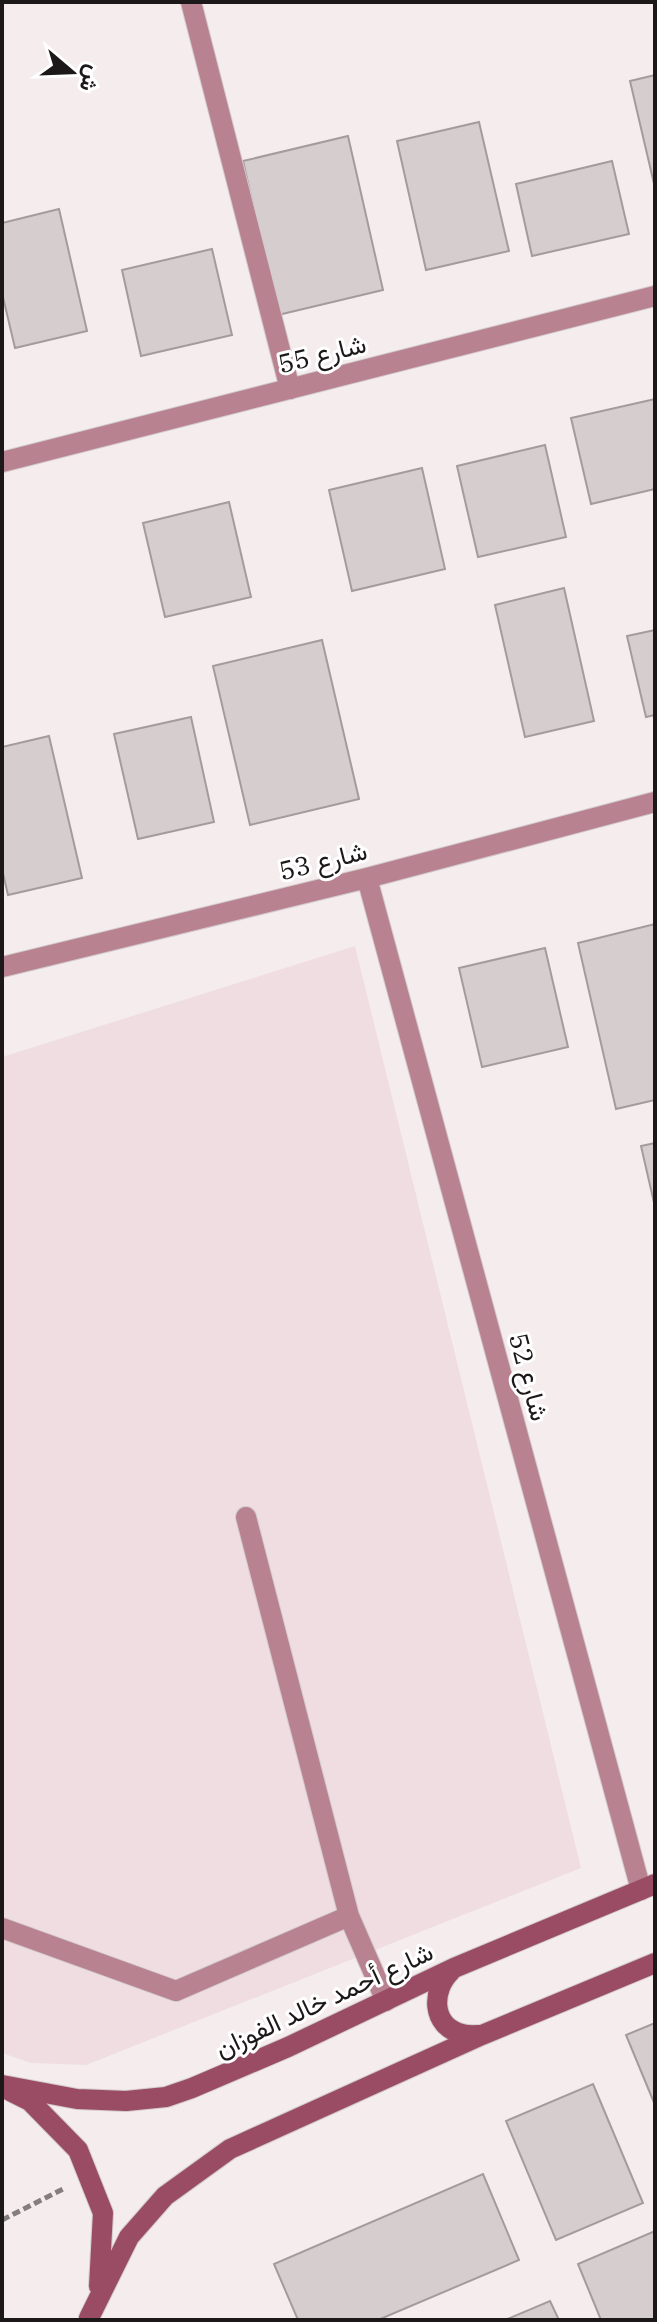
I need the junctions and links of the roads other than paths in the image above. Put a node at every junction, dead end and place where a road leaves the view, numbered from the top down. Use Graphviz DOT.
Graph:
graph roads {
  1 [pos="191,2"];
  2 [pos="655,296"];
  3 [pos="290,389"];
  4 [pos="2,462"];
  5 [pos="655,802"];
  6 [pos="367,878"];
  7 [pos="2,967"];
  8 [pos="246,1517"];
  9 [pos="648,1887"];
  10 [pos="349,1916"];
  11 [pos="2,1928"];
  12 [pos="655,1963"];
  13 [pos="454,1968"];
  14 [pos="386,2001"];
  15 [pos="482,2035"];
  16 [pos="2,2086"];
  17 [pos="88,2319"];
  1 -- 3 [label="street"];
  2 -- 3 [label="street, شارع 55"];
  3 -- 4 [label="street, شارع 55"];
  5 -- 6 [label="street, شارع 53"];
  6 -- 7 [label="street, شارع 53"];
  6 -- 9 [label="street, شارع 52"];
  8 -- 10 [label="street"];
  9 -- 13 [label="main road, شارع أحمد خالد الفوزان"];
  10 -- 11 [label="street"];
  10 -- 14 [label="street"];
  12 -- 15 [label="main road"];
  13 -- 14 [label="main road, شارع أحمد خالد الفوزان"];
  13 -- 15 [label="main road"];
  14 -- 16 [label="main road, شارع أحمد خالد الفوزان"];
  15 -- 17 [label="main road"];
  16 -- 17 [label="main road"];
}
